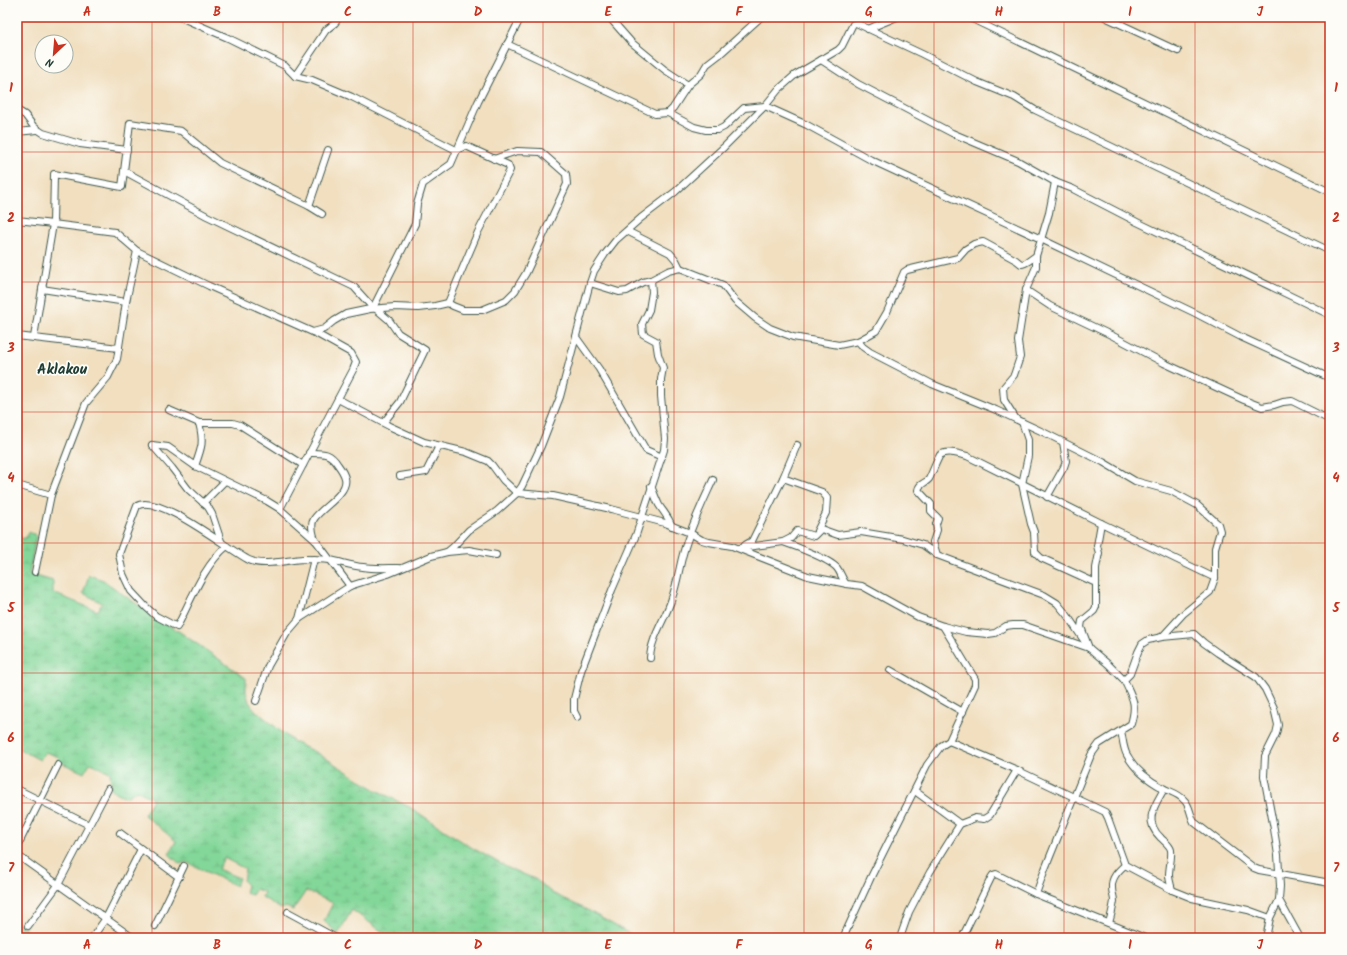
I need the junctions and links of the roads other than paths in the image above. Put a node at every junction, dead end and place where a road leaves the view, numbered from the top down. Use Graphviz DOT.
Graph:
graph roads {
  1 [pos="180,17"];
  2 [pos="339,17"];
  3 [pos="521,17"];
  4 [pos="609,17"];
  5 [pos="761,17"];
  6 [pos="897,17"];
  7 [pos="968,17"];
  8 [pos="1105,17"];
  9 [pos="977,19"];
  10 [pos="868,29"];
  11 [pos="507,44"];
  12 [pos="1178,52"];
  13 [pos="821,60"];
  14 [pos="295,76"];
  15 [pos="688,85"];
  16 [pos="765,106"];
  17 [pos="17,110"];
  18 [pos="668,113"];
  19 [pos="37,130"];
  20 [pos="17,132"];
  21 [pos="127,150"];
  22 [pos="328,150"];
  23 [pos="456,150"];
  24 [pos="494,159"];
  25 [pos="124,171"];
  26 [pos="1055,182"];
  27 [pos="1330,192"];
  28 [pos="309,206"];
  29 [pos="322,214"];
  30 [pos="17,220"];
  31 [pos="53,224"];
  32 [pos="626,231"];
  33 [pos="1041,239"];
  34 [pos="137,251"];
  35 [pos="1330,251"];
  36 [pos="1036,256"];
  37 [pos="680,268"];
  38 [pos="651,280"];
  39 [pos="590,283"];
  40 [pos="42,289"];
  41 [pos="1026,290"];
  42 [pos="126,302"];
  43 [pos="448,303"];
  44 [pos="376,309"];
  45 [pos="1330,315"];
  46 [pos="314,332"];
  47 [pos="17,336"];
  48 [pos="34,337"];
  49 [pos="576,337"];
  50 [pos="858,341"];
  51 [pos="119,348"];
  52 [pos="1330,378"];
  53 [pos="338,399"];
  54 [pos="169,410"];
  55 [pos="1330,420"];
  56 [pos="1019,421"];
  57 [pos="384,422"];
  58 [pos="199,423"];
  59 [pos="1063,442"];
  60 [pos="797,445"];
  61 [pos="439,446"];
  62 [pos="309,453"];
  63 [pos="662,457"];
  64 [pos="303,465"];
  65 [pos="195,466"];
  66 [pos="400,476"];
  67 [pos="783,478"];
  68 [pos="713,480"];
  69 [pos="224,481"];
  70 [pos="1022,484"];
  71 [pos="17,485"];
  72 [pos="651,486"];
  73 [pos="517,493"];
  74 [pos="51,495"];
  75 [pos="1047,497"];
  76 [pos="203,503"];
  77 [pos="280,510"];
  78 [pos="642,518"];
  79 [pos="1101,523"];
  80 [pos="672,526"];
  81 [pos="690,533"];
  82 [pos="814,536"];
  83 [pos="222,541"];
  84 [pos="316,541"];
  85 [pos="784,542"];
  86 [pos="227,546"];
  87 [pos="738,548"];
  88 [pos="447,552"];
  89 [pos="496,555"];
  90 [pos="938,555"];
  91 [pos="314,559"];
  92 [pos="330,560"];
  93 [pos="403,568"];
  94 [pos="35,572"];
  95 [pos="1215,578"];
  96 [pos="1096,583"];
  97 [pos="847,584"];
  98 [pos="350,586"];
  99 [pos="299,619"];
  100 [pos="943,626"];
  101 [pos="1162,637"];
  102 [pos="1089,648"];
  103 [pos="650,658"];
  104 [pos="890,670"];
  105 [pos="1124,680"];
  106 [pos="256,700"];
  107 [pos="963,712"];
  108 [pos="577,717"];
  109 [pos="1121,731"];
  110 [pos="949,741"];
  111 [pos="58,766"];
  112 [pos="1017,770"];
  113 [pos="108,788"];
  114 [pos="17,789"];
  115 [pos="1164,789"];
  116 [pos="914,791"];
  117 [pos="1074,798"];
  118 [pos="40,801"];
  119 [pos="960,824"];
  120 [pos="89,825"];
  121 [pos="120,833"];
  122 [pos="17,847"];
  123 [pos="141,849"];
  124 [pos="17,855"];
  125 [pos="1125,865"];
  126 [pos="184,866"];
  127 [pos="1278,873"];
  128 [pos="179,876"];
  129 [pos="1330,884"];
  130 [pos="58,885"];
  131 [pos="1172,890"];
  132 [pos="1036,894"];
  133 [pos="1279,900"];
  134 [pos="288,912"];
  135 [pos="106,918"];
  136 [pos="1270,918"];
  137 [pos="1108,923"];
  138 [pos="28,926"];
  139 [pos="155,926"];
  140 [pos="92,938"];
  141 [pos="133,938"];
  142 [pos="336,938"];
  143 [pos="843,938"];
  144 [pos="900,938"];
  145 [pos="962,938"];
  146 [pos="1145,938"];
  147 [pos="1266,938"];
  148 [pos="1300,938"];
  1 -- 14 [label="street"];
  2 -- 14 [label="street"];
  3 -- 11 [label="street"];
  4 -- 15 [label="street"];
  5 -- 15 [label="street"];
  6 -- 10 [label="street"];
  7 -- 9 [label="street"];
  8 -- 12 [label="street"];
  9 -- 27 [label="street"];
  10 -- 13 [label="street"];
  10 -- 35 [label="street"];
  11 -- 18 [label="street"];
  11 -- 23 [label="street"];
  13 -- 16 [label="street"];
  13 -- 26 [label="street"];
  14 -- 23 [label="street"];
  15 -- 18 [label="street"];
  16 -- 18 [label="street"];
  16 -- 32 [label="street"];
  16 -- 33 [label="street"];
  17 -- 19 [label="street"];
  19 -- 20 [label="street"];
  19 -- 21 [label="street"];
  21 -- 25 [label="street"];
  21 -- 28 [label="street"];
  22 -- 28 [label="street"];
  23 -- 24 [label="street"];
  23 -- 25 [label="street"];
  24 -- 43 [label="street"];
  24 -- 43 [label="street"];
  25 -- 31 [label="street"];
  26 -- 33 [label="street"];
  26 -- 45 [label="street"];
  28 -- 29 [label="street"];
  30 -- 31 [label="street"];
  31 -- 34 [label="street"];
  31 -- 40 [label="street"];
  32 -- 37 [label="street"];
  32 -- 39 [label="street"];
  33 -- 36 [label="street"];
  33 -- 52 [label="street"];
  34 -- 42 [label="street"];
  34 -- 46 [label="street"];
  36 -- 41 [label="street"];
  36 -- 50 [label="street"];
  37 -- 38 [label="street"];
  37 -- 50 [label="street"];
  38 -- 39 [label="street"];
  38 -- 63 [label="street"];
  39 -- 49 [label="street"];
  40 -- 42 [label="street"];
  40 -- 48 [label="street"];
  41 -- 55 [label="street"];
  41 -- 56 [label="street"];
  42 -- 51 [label="street"];
  43 -- 44 [label="street"];
  44 -- 46 [label="street"];
  44 -- 57 [label="street"];
  46 -- 53 [label="street"];
  47 -- 48 [label="street"];
  48 -- 51 [label="street"];
  49 -- 63 [label="street"];
  49 -- 73 [label="street"];
  50 -- 56 [label="street"];
  51 -- 74 [label="street"];
  53 -- 57 [label="street"];
  53 -- 62 [label="street"];
  54 -- 58 [label="street"];
  56 -- 59 [label="street"];
  56 -- 70 [label="street"];
  57 -- 61 [label="street"];
  58 -- 64 [label="street"];
  58 -- 65 [label="street"];
  59 -- 75 [label="street"];
  59 -- 95 [label="street"];
  60 -- 67 [label="street"];
  61 -- 66 [label="street"];
  61 -- 73 [label="street"];
  62 -- 64 [label="street"];
  62 -- 84 [label="street"];
  63 -- 72 [label="street"];
  64 -- 77 [label="street"];
  65 -- 69 [label="street"];
  65 -- 76 [label="street"];
  67 -- 82 [label="street"];
  67 -- 87 [label="street"];
  68 -- 81 [label="street"];
  69 -- 76 [label="street"];
  69 -- 77 [label="street"];
  70 -- 75 [label="street"];
  70 -- 90 [label="street"];
  70 -- 96 [label="street"];
  71 -- 74 [label="street"];
  72 -- 78 [label="street"];
  72 -- 80 [label="street"];
  73 -- 78 [label="street"];
  73 -- 88 [label="street"];
  74 -- 94 [label="street"];
  75 -- 79 [label="street"];
  76 -- 83 [label="street"];
  77 -- 84 [label="street"];
  78 -- 80 [label="street"];
  78 -- 108 [label="street"];
  79 -- 95 [label="street"];
  79 -- 96 [label="street"];
  80 -- 81 [label="street"];
  81 -- 87 [label="street"];
  81 -- 103 [label="street"];
  82 -- 85 [label="street"];
  82 -- 90 [label="street"];
  83 -- 86 [label="street"];
  83 -- 86 [label="street"];
  84 -- 92 [label="street"];
  85 -- 87 [label="street"];
  85 -- 97 [label="street"];
  86 -- 91 [label="street"];
  87 -- 97 [label="street"];
  88 -- 89 [label="street"];
  88 -- 93 [label="street"];
  90 -- 102 [label="street"];
  91 -- 92 [label="street"];
  91 -- 99 [label="street"];
  92 -- 93 [label="street"];
  92 -- 98 [label="street"];
  93 -- 98 [label="street"];
  95 -- 101 [label="street"];
  96 -- 102 [label="street"];
  97 -- 100 [label="street"];
  98 -- 99 [label="street"];
  99 -- 106 [label="street"];
  100 -- 102 [label="street"];
  100 -- 107 [label="street"];
  101 -- 105 [label="street"];
  101 -- 127 [label="street"];
  102 -- 105 [label="street"];
  104 -- 107 [label="street"];
  105 -- 109 [label="street"];
  107 -- 110 [label="street"];
  109 -- 115 [label="street"];
  109 -- 117 [label="street"];
  110 -- 112 [label="street"];
  110 -- 116 [label="street"];
  111 -- 118 [label="street"];
  112 -- 117 [label="street"];
  112 -- 119 [label="street"];
  113 -- 120 [label="street"];
  114 -- 118 [label="street"];
  115 -- 127 [label="street"];
  115 -- 131 [label="street"];
  116 -- 119 [label="street"];
  116 -- 143 [label="street"];
  117 -- 125 [label="street"];
  117 -- 132 [label="street"];
  118 -- 120 [label="street"];
  118 -- 122 [label="street"];
  119 -- 144 [label="street"];
  120 -- 130 [label="street"];
  121 -- 123 [label="street"];
  123 -- 128 [label="street"];
  123 -- 135 [label="street"];
  124 -- 130 [label="street"];
  125 -- 131 [label="street"];
  125 -- 137 [label="street"];
  126 -- 128 [label="street"];
  127 -- 129 [label="street"];
  127 -- 133 [label="street"];
  128 -- 139 [label="street"];
  130 -- 135 [label="street"];
  130 -- 138 [label="street"];
  131 -- 136 [label="street"];
  132 -- 137 [label="street"];
  132 -- 145 [label="street"];
  133 -- 136 [label="street"];
  133 -- 148 [label="street"];
  134 -- 142 [label="street"];
  135 -- 140 [label="street"];
  135 -- 141 [label="street"];
  136 -- 147 [label="street"];
  137 -- 146 [label="street"];
}
